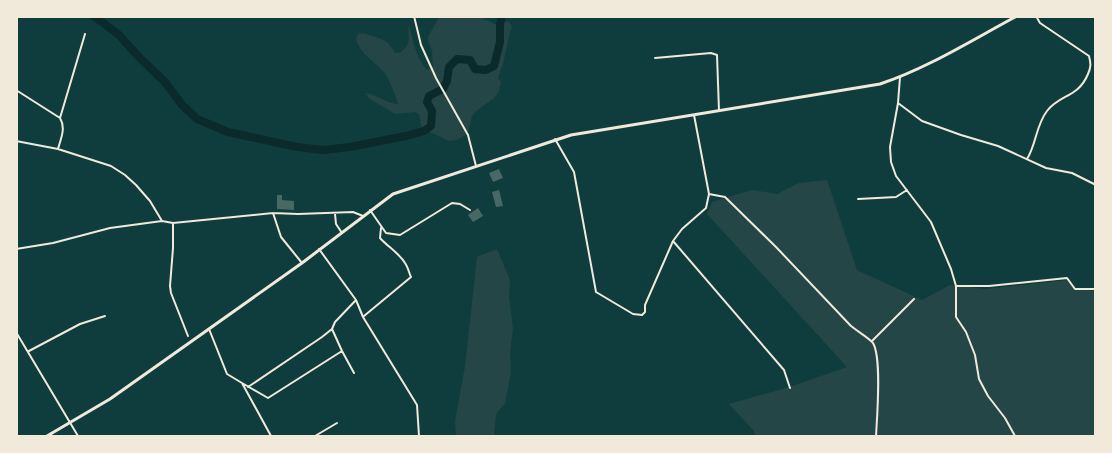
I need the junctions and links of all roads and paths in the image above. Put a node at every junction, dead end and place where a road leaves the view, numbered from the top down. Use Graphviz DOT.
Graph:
graph roads {
  1 [pos="414,16"];
  2 [pos="1017,16"];
  3 [pos="1036,16"];
  4 [pos="85,34"];
  5 [pos="655,58"];
  6 [pos="900,77"];
  7 [pos="16,90"];
  8 [pos="898,103"];
  9 [pos="719,111"];
  10 [pos="694,115"];
  11 [pos="60,118"];
  12 [pos="555,139"];
  13 [pos="16,141"];
  14 [pos="58,149"];
  15 [pos="1027,159"];
  16 [pos="476,166"];
  17 [pos="1095,185"];
  18 [pos="907,190"];
  19 [pos="709,194"];
  20 [pos="858,199"];
  21 [pos="370,210"];
  22 [pos="470,210"];
  23 [pos="273,213"];
  24 [pos="334,214"];
  25 [pos="363,216"];
  26 [pos="162,222"];
  27 [pos="173,223"];
  28 [pos="381,228"];
  29 [pos="342,232"];
  30 [pos="673,241"];
  31 [pos="16,249"];
  32 [pos="320,249"];
  33 [pos="302,263"];
  34 [pos="956,286"];
  35 [pos="1095,289"];
  36 [pos="914,299"];
  37 [pos="356,300"];
  38 [pos="105,316"];
  39 [pos="363,317"];
  40 [pos="209,329"];
  41 [pos="332,329"];
  42 [pos="16,332"];
  43 [pos="188,336"];
  44 [pos="872,341"];
  45 [pos="342,351"];
  46 [pos="28,352"];
  47 [pos="354,373"];
  48 [pos="242,383"];
  49 [pos="248,387"];
  50 [pos="790,388"];
  51 [pos="69,423"];
  52 [pos="337,423"];
  53 [pos="47,436"];
  54 [pos="78,436"];
  55 [pos="271,436"];
  56 [pos="315,436"];
  57 [pos="419,436"];
  58 [pos="876,436"];
  59 [pos="1015,436"];
  1 -- 16 [label="street"];
  2 -- 6 [label="main road"];
  3 -- 15 [label="street"];
  4 -- 11 [label="street"];
  5 -- 9 [label="street"];
  6 -- 8 [label="street"];
  6 -- 9 [label="main road"];
  7 -- 11 [label="street"];
  8 -- 15 [label="street"];
  8 -- 18 [label="street"];
  9 -- 10 [label="main road"];
  10 -- 12 [label="main road"];
  10 -- 19 [label="street"];
  11 -- 14 [label="street"];
  12 -- 16 [label="main road"];
  12 -- 30 [label="street"];
  13 -- 14 [label="street"];
  14 -- 26 [label="street"];
  15 -- 17 [label="street"];
  16 -- 21 [label="main road"];
  18 -- 20 [label="street"];
  18 -- 34 [label="street"];
  19 -- 30 [label="street"];
  19 -- 44 [label="street"];
  21 -- 25 [label="main road"];
  21 -- 28 [label="street"];
  22 -- 28 [label="street"];
  23 -- 24 [label="street"];
  23 -- 27 [label="street"];
  23 -- 33 [label="street"];
  24 -- 25 [label="street"];
  24 -- 29 [label="street"];
  25 -- 29 [label="main road"];
  26 -- 27 [label="street"];
  26 -- 31 [label="street"];
  27 -- 43 [label="street"];
  28 -- 39 [label="street"];
  29 -- 32 [label="main road"];
  30 -- 50 [label="street"];
  32 -- 33 [label="main road"];
  32 -- 37 [label="street"];
  33 -- 40 [label="main road"];
  34 -- 35 [label="street"];
  34 -- 59 [label="street"];
  36 -- 44 [label="street"];
  37 -- 39 [label="street"];
  37 -- 41 [label="street"];
  38 -- 46 [label="street"];
  39 -- 57 [label="street"];
  40 -- 48 [label="street"];
  40 -- 51 [label="main road"];
  41 -- 45 [label="street"];
  41 -- 49 [label="street"];
  42 -- 46 [label="street"];
  44 -- 58 [label="street"];
  45 -- 47 [label="street"];
  45 -- 49 [label="street"];
  46 -- 51 [label="street"];
  48 -- 49 [label="street"];
  48 -- 55 [label="street"];
  51 -- 53 [label="main road"];
  51 -- 54 [label="street"];
  52 -- 56 [label="street"];
}
